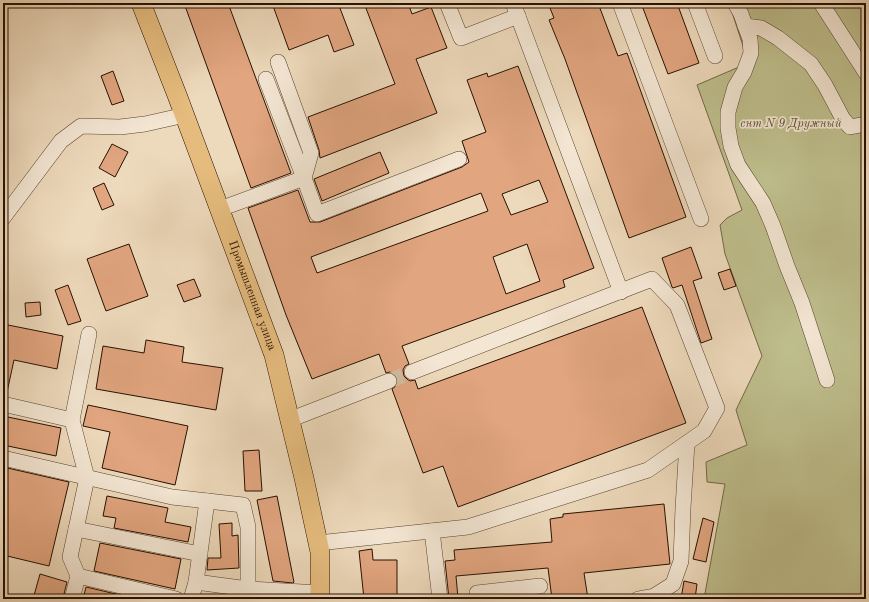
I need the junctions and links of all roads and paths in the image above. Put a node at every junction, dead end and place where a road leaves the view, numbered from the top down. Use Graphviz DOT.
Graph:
graph roads {
  1 [pos="140,3"];
  2 [pos="447,3"];
  3 [pos="620,3"];
  4 [pos="695,3"];
  5 [pos="735,3"];
  6 [pos="821,3"];
  7 [pos="516,9"];
  8 [pos="746,26"];
  9 [pos="715,56"];
  10 [pos="278,62"];
  11 [pos="866,73"];
  12 [pos="266,79"];
  13 [pos="185,115"];
  14 [pos="866,124"];
  15 [pos="459,159"];
  16 [pos="304,178"];
  17 [pos="220,209"];
  18 [pos="3,218"];
  19 [pos="701,219"];
  20 [pos="621,292"];
  21 [pos="89,334"];
  22 [pos="412,372"];
  23 [pos="827,380"];
  24 [pos="389,381"];
  25 [pos="3,404"];
  26 [pos="72,420"];
  27 [pos="289,420"];
  28 [pos="687,443"];
  29 [pos="3,458"];
  30 [pos="87,478"];
  31 [pos="207,501"];
  32 [pos="76,529"];
  33 [pos="432,531"];
  34 [pos="318,543"];
  35 [pos="200,554"];
  36 [pos="78,576"];
  37 [pos="196,582"];
  38 [pos="532,591"];
  39 [pos="247,594"];
  40 [pos="320,596"];
  41 [pos="72,599"];
  42 [pos="176,599"];
  43 [pos="191,599"];
  44 [pos="440,599"];
  45 [pos="478,599"];
  46 [pos="638,599"];
  1 -- 13 [label="main road, Промышленная улица"];
  2 -- 7 [label="lane"];
  3 -- 19 [label="lane"];
  4 -- 9 [label="lane"];
  5 -- 8 [label="lane"];
  6 -- 11 [label="lane"];
  7 -- 20 [label="lane"];
  8 -- 14 [label="lane"];
  8 -- 23 [label="lane"];
  10 -- 16 [label="lane"];
  12 -- 16 [label="lane"];
  13 -- 17 [label="main road, Промышленная улица"];
  13 -- 18 [label="lane"];
  15 -- 16 [label="lane"];
  16 -- 17 [label="lane"];
  17 -- 27 [label="main road, Промышленная улица"];
  20 -- 22 [label="lane"];
  20 -- 28 [label="lane"];
  21 -- 26 [label="lane"];
  24 -- 27 [label="lane"];
  25 -- 26 [label="lane"];
  26 -- 30 [label="lane"];
  27 -- 34 [label="main road, Промышленная улица"];
  28 -- 33 [label="lane"];
  28 -- 46 [label="lane"];
  29 -- 30 [label="lane"];
  30 -- 31 [label="lane"];
  30 -- 32 [label="lane"];
  31 -- 35 [label="lane"];
  31 -- 39 [label="lane"];
  32 -- 35 [label="lane"];
  32 -- 36 [label="lane"];
  33 -- 34 [label="lane"];
  33 -- 44 [label="lane"];
  34 -- 40 [label="main road, Промышленная улица"];
  35 -- 37 [label="lane"];
  36 -- 41 [label="lane"];
  36 -- 42 [label="lane"];
  37 -- 39 [label="lane"];
  37 -- 43 [label="lane"];
  38 -- 45 [label="lane"];
  39 -- 40 [label="lane"];
}
